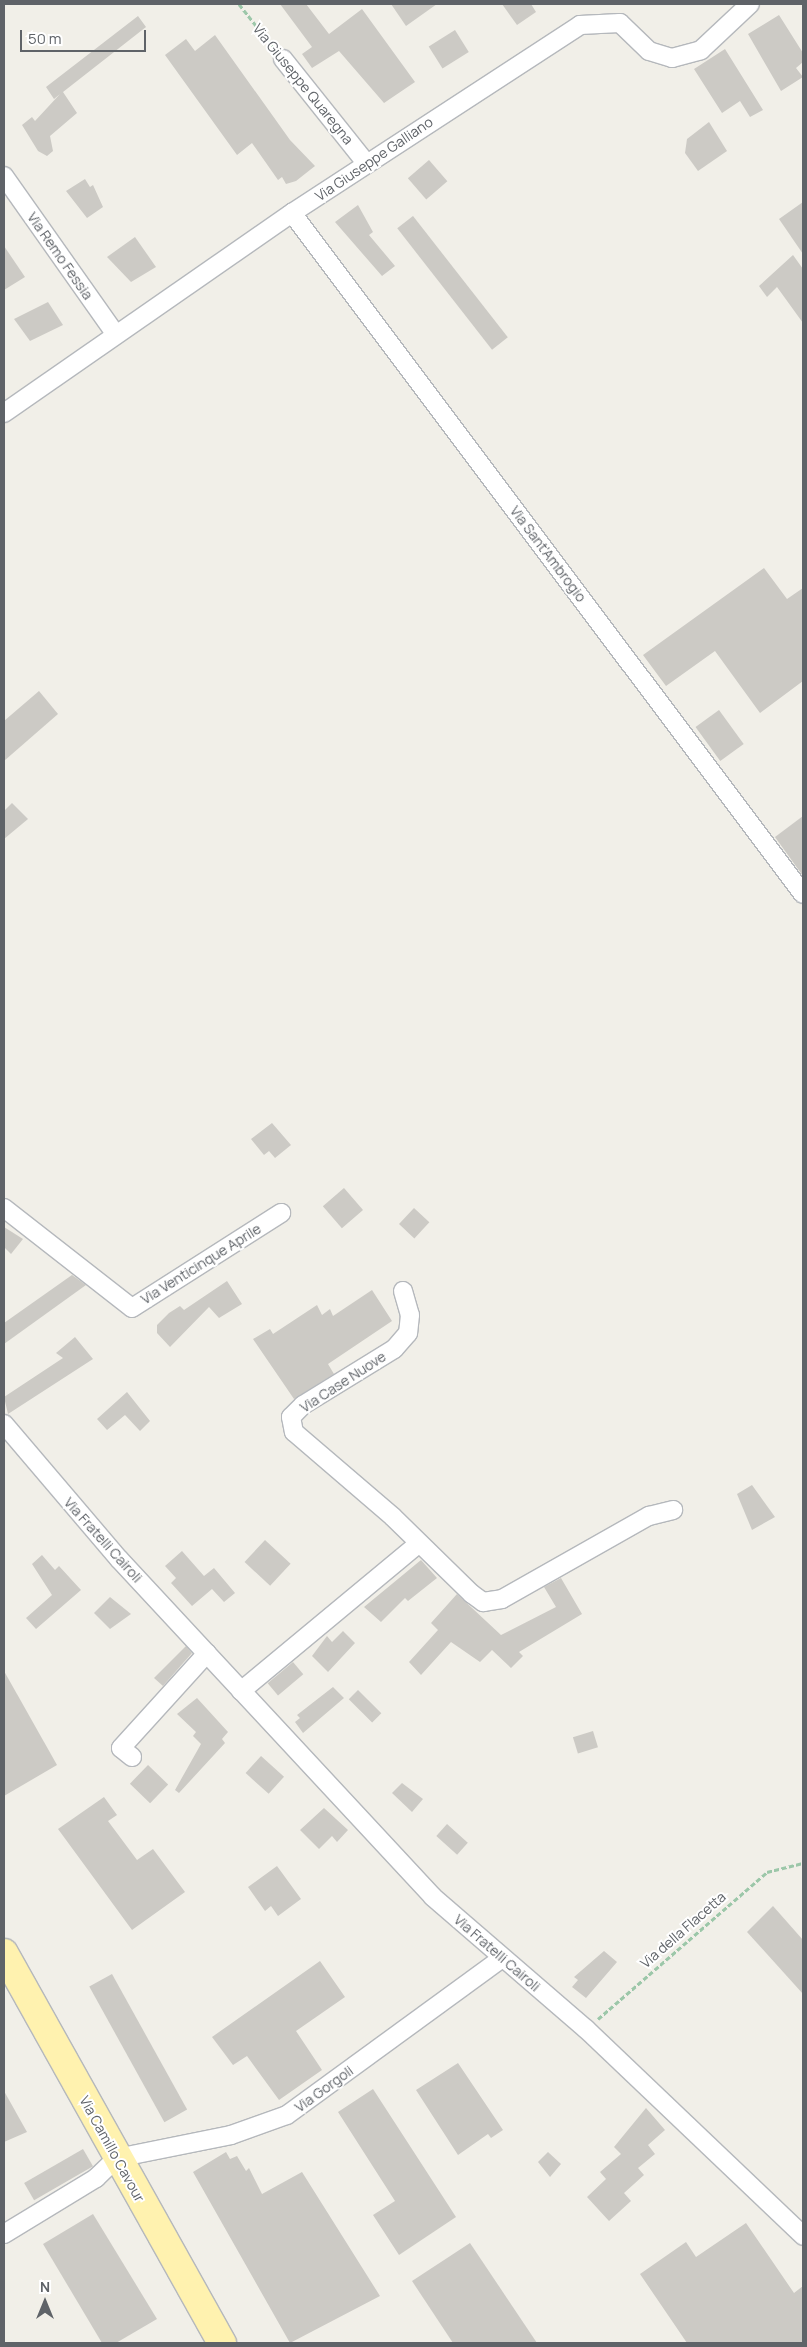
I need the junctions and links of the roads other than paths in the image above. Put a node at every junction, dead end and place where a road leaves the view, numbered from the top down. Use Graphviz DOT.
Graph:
graph roads {
  1 [pos="750,4"];
  2 [pos="283,59"];
  3 [pos="366,163"];
  4 [pos="4,176"];
  5 [pos="292,213"];
  6 [pos="116,335"];
  7 [pos="4,413"];
  8 [pos="803,894"];
  9 [pos="4,1208"];
  10 [pos="281,1213"];
  11 [pos="403,1292"];
  12 [pos="4,1424"];
  13 [pos="673,1510"];
  14 [pos="418,1544"];
  15 [pos="207,1653"];
  16 [pos="241,1691"];
  17 [pos="132,1757"];
  18 [pos="4,1953"];
  19 [pos="502,1958"];
  20 [pos="117,2158"];
  21 [pos="4,2234"];
  22 [pos="803,2236"];
  23 [pos="222,2343"];
  1 -- 3 [label="street, Via Giuseppe Galliano"];
  2 -- 3 [label="street, Via Giuseppe Quaregna"];
  3 -- 5 [label="street, Via Giuseppe Galliano"];
  4 -- 6 [label="street, Via Remo Fessia"];
  5 -- 6 [label="street, Via Giuseppe Galliano"];
  5 -- 8 [label="street, Via Sant'Ambrogio"];
  6 -- 7 [label="street, Via Giuseppe Galliano"];
  9 -- 10 [label="street, Via Venticinque Aprile"];
  11 -- 14 [label="street, Via Case Nuove"];
  12 -- 15 [label="street, Via Fratelli Cairoli"];
  13 -- 14 [label="street, Via Case Nuove"];
  14 -- 16 [label="street"];
  15 -- 16 [label="street, Via Fratelli Cairoli"];
  15 -- 17 [label="street"];
  16 -- 19 [label="street, Via Fratelli Cairoli"];
  18 -- 20 [label="main road, Via Camillo Cavour"];
  19 -- 20 [label="street, Via Gorgoli"];
  19 -- 22 [label="street, Via Fratelli Cairoli"];
  20 -- 21 [label="street"];
  20 -- 23 [label="main road, Via Camillo Cavour"];
}
